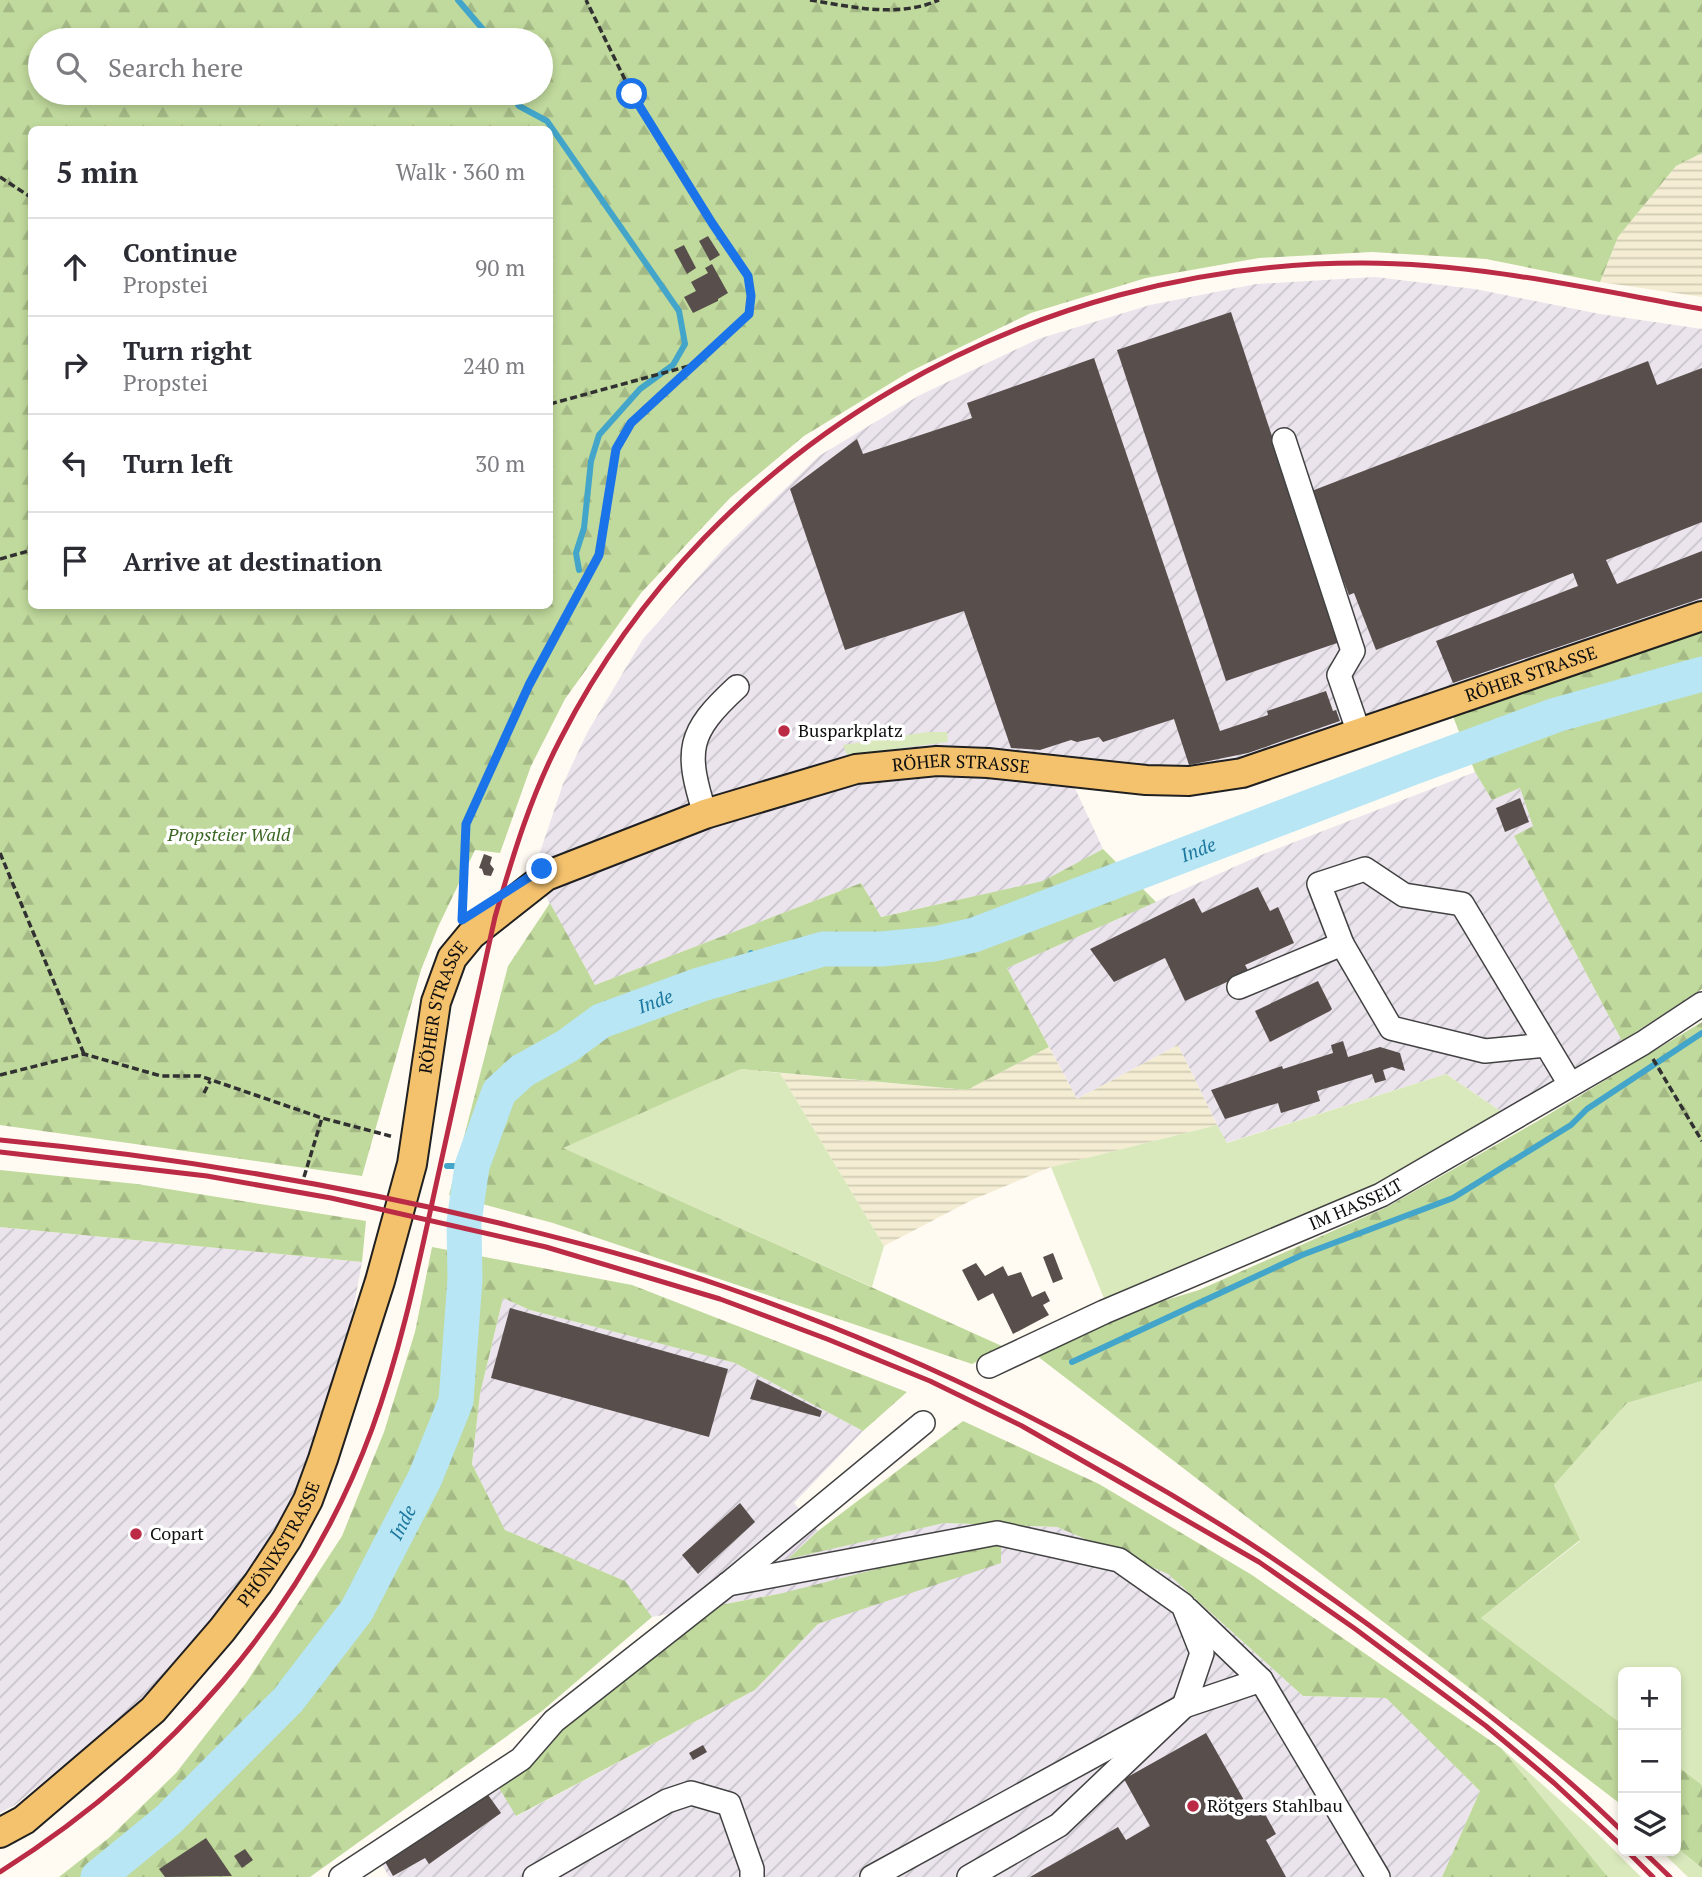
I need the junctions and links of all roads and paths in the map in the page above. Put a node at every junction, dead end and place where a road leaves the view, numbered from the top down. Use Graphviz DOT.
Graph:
graph roads {
  1 [pos="586,0"];
  2 [pos="810,0"];
  3 [pos="939,0"];
  4 [pos="0,177"];
  5 [pos="28,195"];
  6 [pos="698,363"];
  7 [pos="553,403"];
  8 [pos="1284,440"];
  9 [pos="28,551"];
  10 [pos="0,559"];
  11 [pos="1702,615"];
  12 [pos="737,687"];
  13 [pos="1359,733"];
  14 [pos="705,814"];
  15 [pos="0,853"];
  16 [pos="495,916"];
  17 [pos="1342,944"];
  18 [pos="1239,987"];
  19 [pos="1702,1004"];
  20 [pos="1546,1045"];
  21 [pos="84,1054"];
  22 [pos="1653,1059"];
  23 [pos="0,1074"];
  24 [pos="210,1081"];
  25 [pos="1570,1084"];
  26 [pos="204,1093"];
  27 [pos="323,1118"];
  28 [pos="1702,1141"];
  29 [pos="415,1152"];
  30 [pos="304,1177"];
  31 [pos="989,1366"];
  32 [pos="923,1423"];
  33 [pos="728,1584"];
  34 [pos="1183,1605"];
  35 [pos="1261,1680"];
  36 [pos="1184,1706"];
  37 [pos="0,1833"];
  38 [pos="341,1877"];
  39 [pos="536,1877"];
  40 [pos="752,1877"];
  41 [pos="872,1877"];
  42 [pos="970,1877"];
  43 [pos="1378,1877"];
  1 -- 6 [label="path"];
  2 -- 3 [label="path"];
  4 -- 5 [label="path"];
  6 -- 7 [label="path"];
  6 -- 16 [label="path"];
  8 -- 13 [label="street"];
  9 -- 10 [label="path"];
  11 -- 13 [label="main road, RÖHER STRASSE"];
  12 -- 14 [label="street"];
  13 -- 14 [label="main road, RÖHER STRASSE"];
  14 -- 16 [label="main road, RÖHER STRASSE"];
  15 -- 21 [label="path"];
  16 -- 29 [label="main road, RÖHER STRASSE"];
  17 -- 18 [label="street"];
  17 -- 20 [label="street"];
  17 -- 20 [label="street"];
  19 -- 25 [label="street, IM HASSELT"];
  20 -- 25 [label="street"];
  21 -- 23 [label="path"];
  21 -- 24 [label="path"];
  22 -- 28 [label="path"];
  24 -- 26 [label="path"];
  24 -- 27 [label="path"];
  25 -- 31 [label="street, IM HASSELT"];
  27 -- 29 [label="path"];
  27 -- 30 [label="path"];
  29 -- 37 [label="main road, PHÖNIXSTRASSE"];
  32 -- 33 [label="street"];
  33 -- 34 [label="street"];
  33 -- 38 [label="street"];
  34 -- 35 [label="street"];
  34 -- 36 [label="street"];
  35 -- 36 [label="street"];
  35 -- 43 [label="street"];
  36 -- 41 [label="street"];
  36 -- 42 [label="street"];
  39 -- 40 [label="street"];
}
